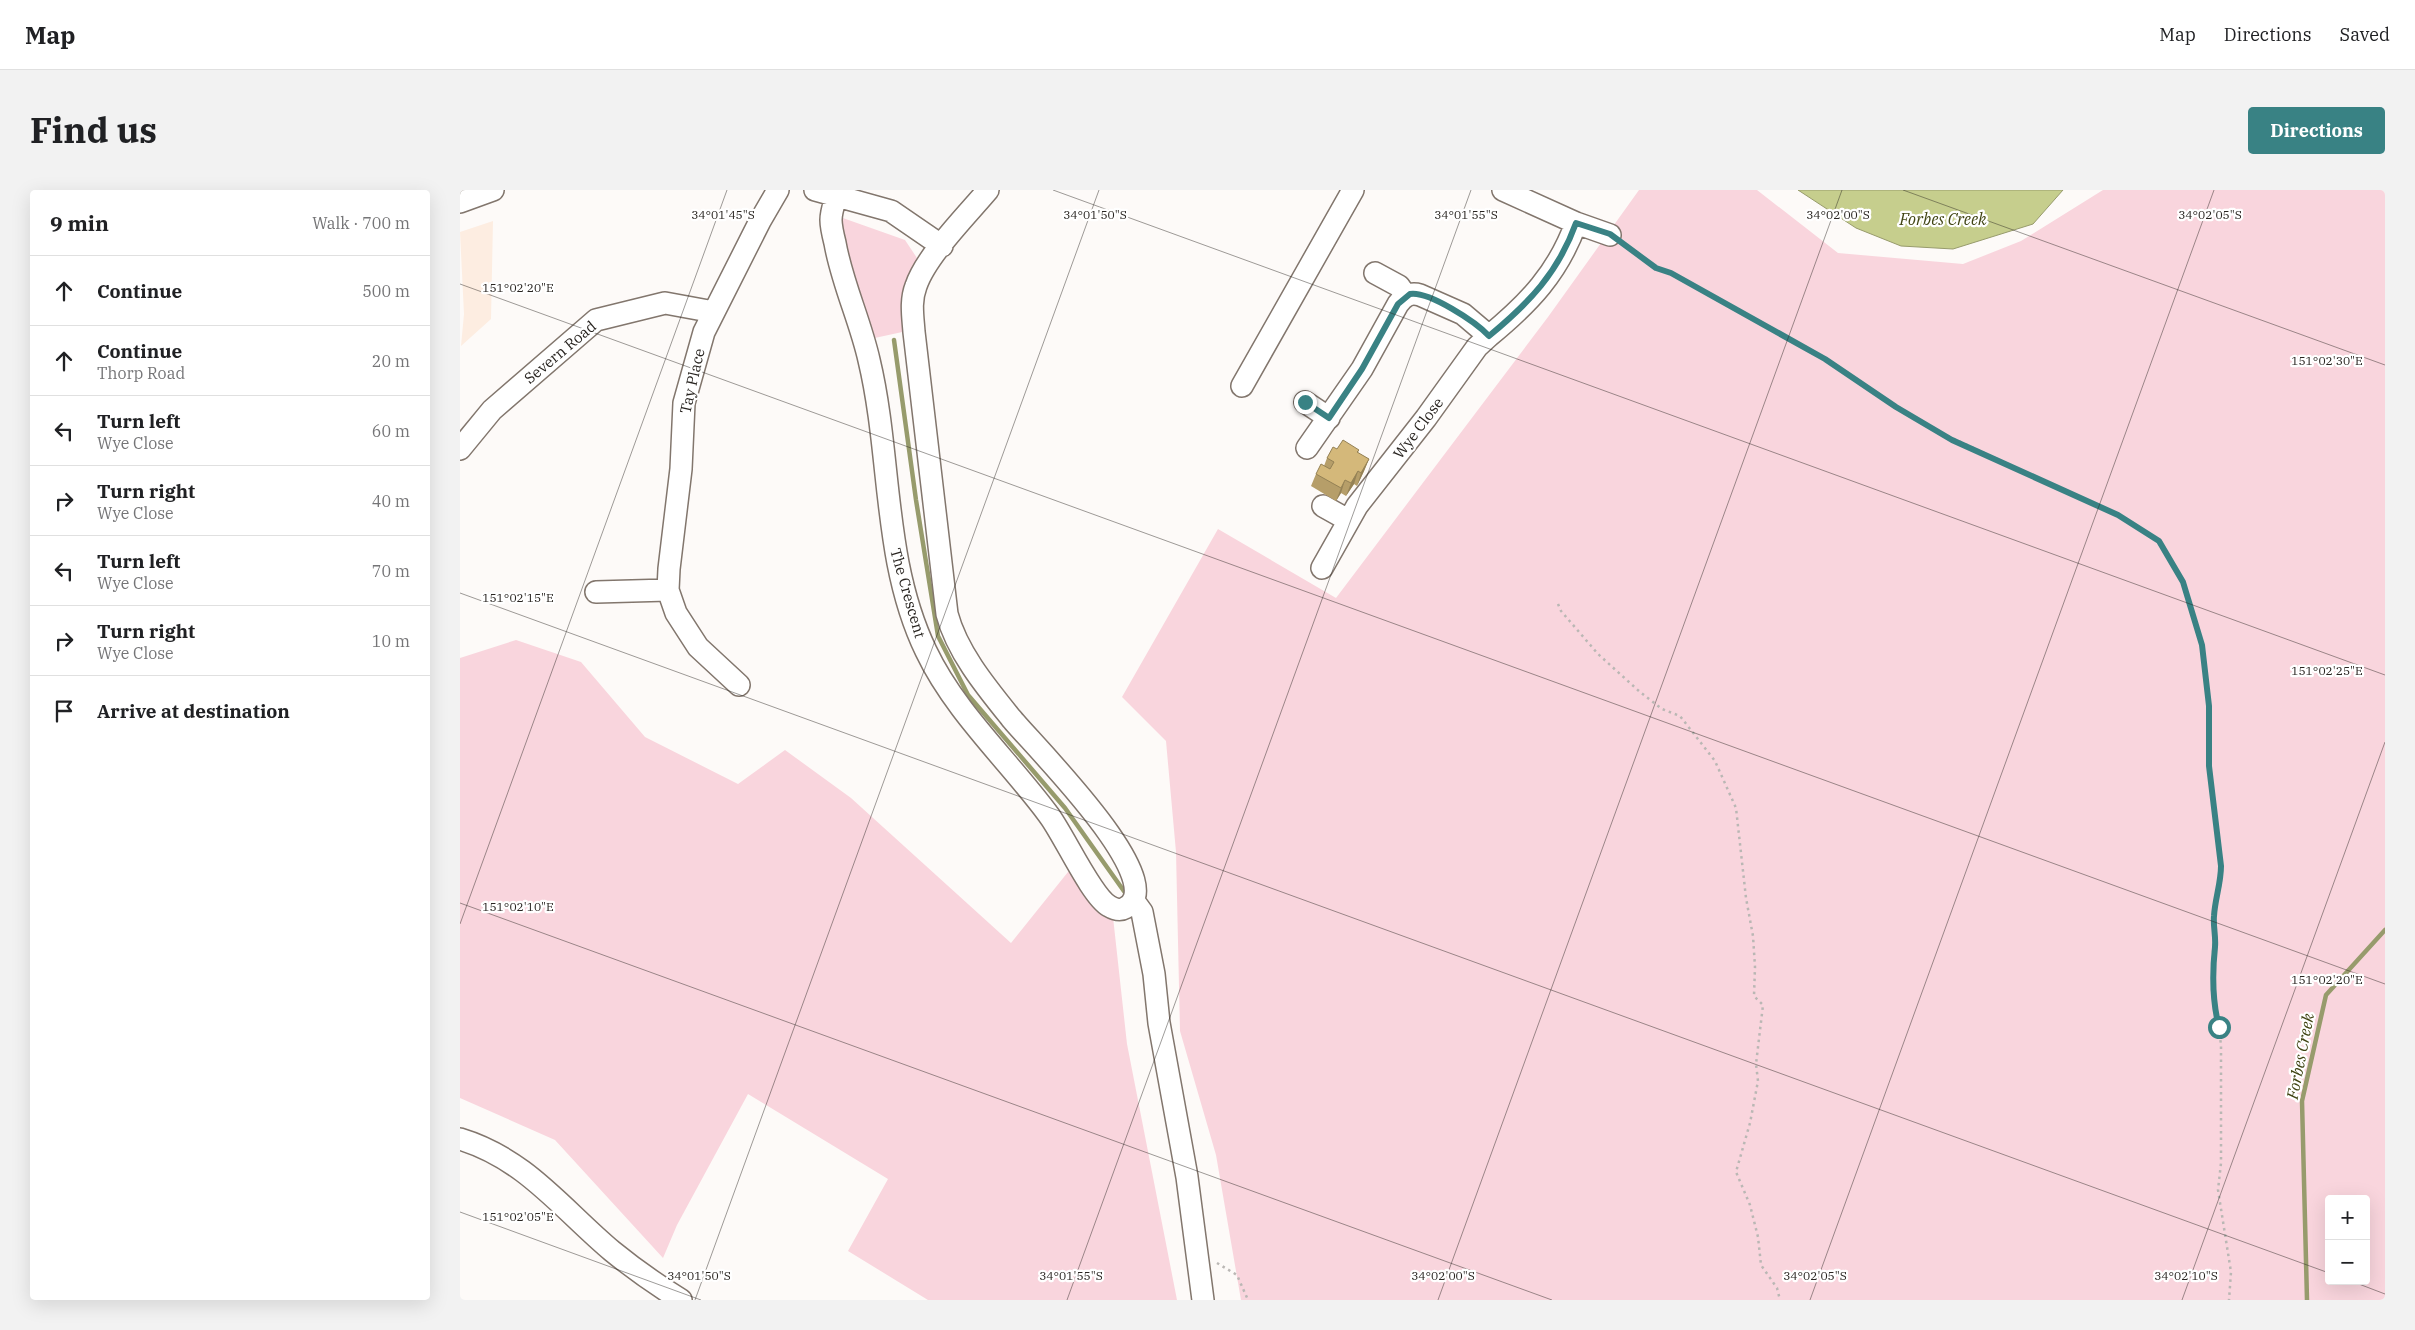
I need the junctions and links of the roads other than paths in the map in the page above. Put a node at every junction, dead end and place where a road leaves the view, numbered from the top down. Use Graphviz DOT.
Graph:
graph roads {
  1 [pos="493,190"];
  2 [pos="778,190"];
  3 [pos="815,190"];
  4 [pos="988,190"];
  5 [pos="1353,190"];
  6 [pos="1503,190"];
  7 [pos="836,197"];
  8 [pos="460,202"];
  9 [pos="1576,223"];
  10 [pos="1610,234"];
  11 [pos="942,246"];
  12 [pos="1375,273"];
  13 [pos="1406,296"];
  14 [pos="714,312"];
  15 [pos="1489,336"];
  16 [pos="1242,386"];
  17 [pos="1305,402"];
  18 [pos="1329,418"];
  19 [pos="1307,448"];
  20 [pos="460,449"];
  21 [pos="1323,506"];
  22 [pos="1348,520"];
  23 [pos="1322,568"];
  24 [pos="668,590"];
  25 [pos="596,592"];
  26 [pos="739,685"];
  27 [pos="1134,900"];
  28 [pos="460,1139"];
  29 [pos="677,1299"];
  30 [pos="1203,1300"];
  1 -- 8 [label="street"];
  2 -- 14 [label="street, Tay Place"];
  3 -- 7 [label="street"];
  4 -- 11 [label="street, The Crescent"];
  5 -- 16 [label="street"];
  6 -- 9 [label="street"];
  7 -- 11 [label="street"];
  7 -- 27 [label="street, The Crescent"];
  9 -- 10 [label="street"];
  9 -- 15 [label="street, Wye Close"];
  11 -- 27 [label="street, The Crescent"];
  12 -- 13 [label="street"];
  13 -- 15 [label="street"];
  13 -- 18 [label="street"];
  14 -- 20 [label="street, Severn Road"];
  14 -- 24 [label="street, Tay Place"];
  15 -- 22 [label="street, Wye Close"];
  17 -- 18 [label="street"];
  18 -- 19 [label="street"];
  21 -- 22 [label="street"];
  22 -- 23 [label="street, Wye Close"];
  24 -- 25 [label="street"];
  24 -- 26 [label="street, Tay Place"];
  27 -- 30 [label="street, The Crescent"];
  28 -- 29 [label="street"];
}
